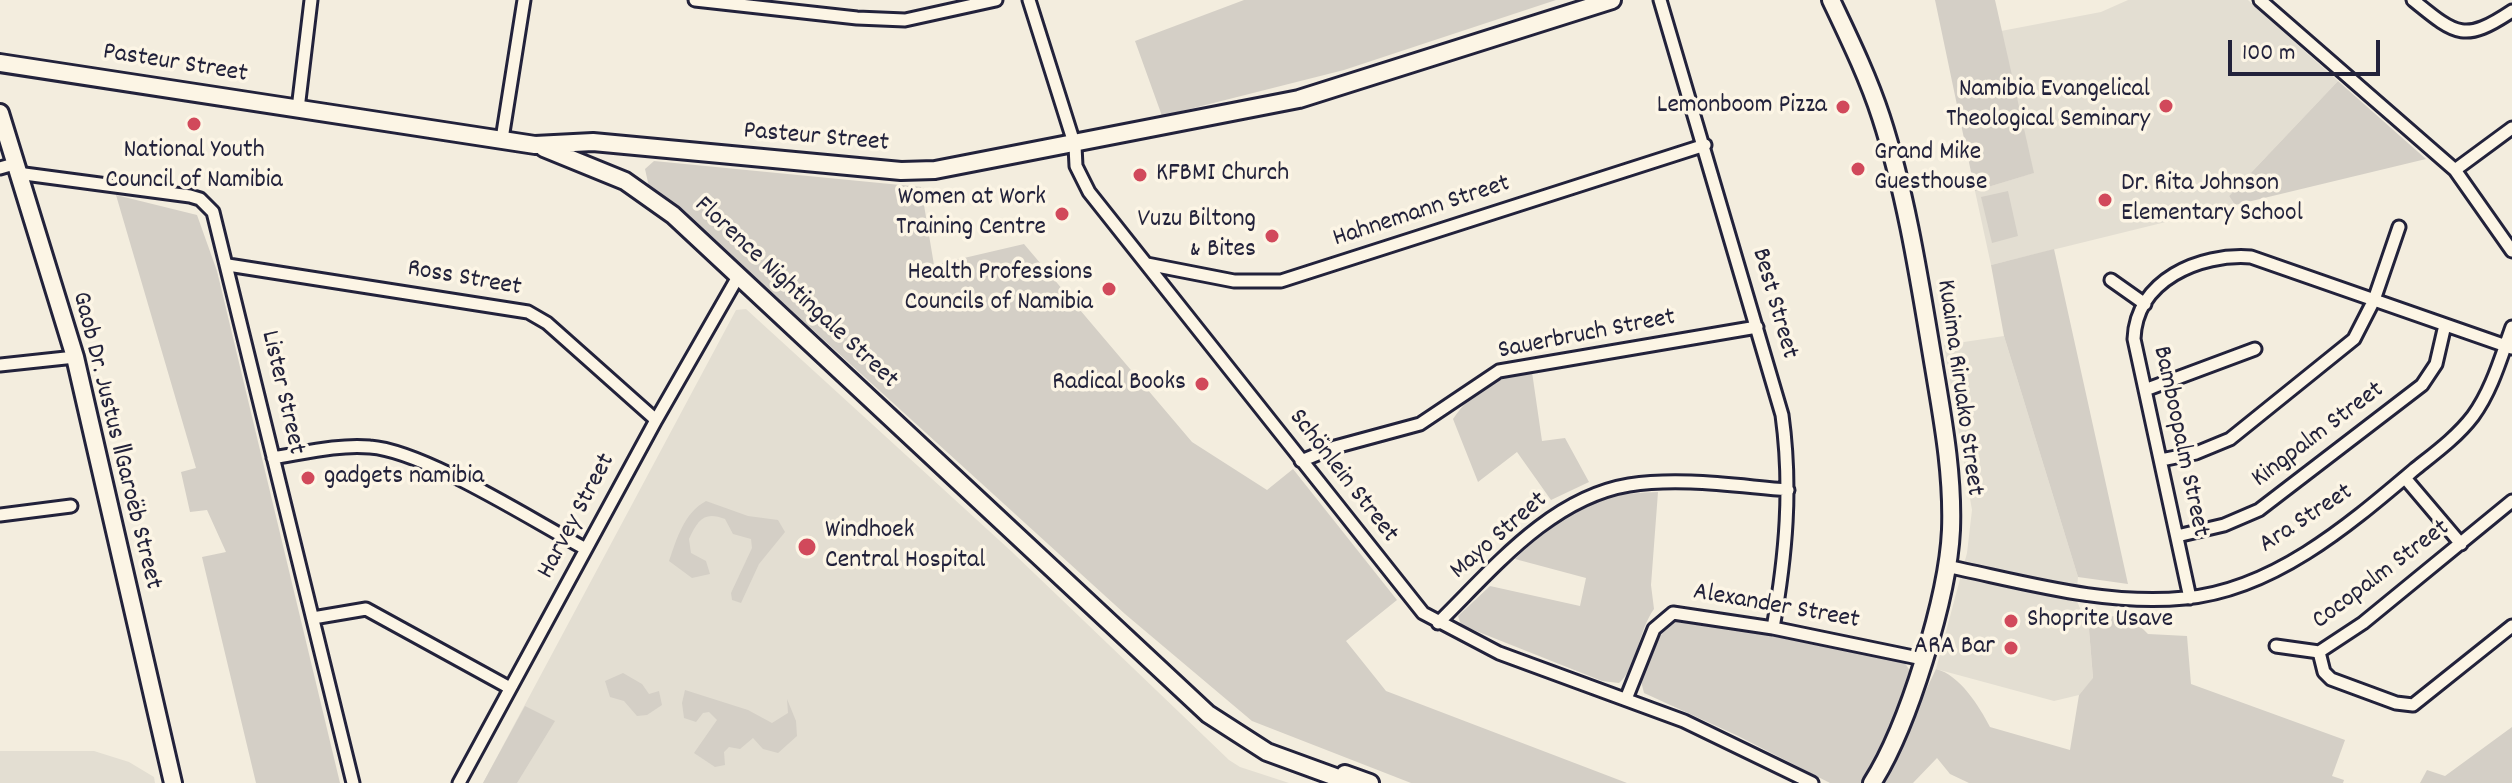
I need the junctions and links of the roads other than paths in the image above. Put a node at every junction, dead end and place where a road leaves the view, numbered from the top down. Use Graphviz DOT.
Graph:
graph roads {
  1 [pos="311,0"];
  2 [pos="524,0"];
  3 [pos="695,0"];
  4 [pos="996,0"];
  5 [pos="1029,0"];
  6 [pos="1612,0"];
  7 [pos="1660,0"];
  8 [pos="1831,0"];
  9 [pos="2413,0"];
  10 [pos="2261,1"];
  11 [pos="2512,11"];
  12 [pos="0,63"];
  13 [pos="298,109"];
  14 [pos="0,113"];
  15 [pos="2512,128"];
  16 [pos="502,139"];
  17 [pos="609,143"];
  18 [pos="535,145"];
  19 [pos="1705,145"];
  20 [pos="1075,146"];
  21 [pos="10,168"];
  22 [pos="600,169"];
  23 [pos="2455,170"];
  24 [pos="2399,227"];
  25 [pos="2512,251"];
  26 [pos="1147,264"];
  27 [pos="228,265"];
  28 [pos="739,275"];
  29 [pos="2111,280"];
  30 [pos="2374,300"];
  31 [pos="2145,304"];
  32 [pos="2445,325"];
  33 [pos="1757,327"];
  34 [pos="2512,327"];
  35 [pos="2508,347"];
  36 [pos="2255,349"];
  37 [pos="75,357"];
  38 [pos="0,365"];
  39 [pos="2145,390"];
  40 [pos="656,420"];
  41 [pos="273,458"];
  42 [pos="2161,460"];
  43 [pos="1301,461"];
  44 [pos="2405,478"];
  45 [pos="1788,490"];
  46 [pos="2512,501"];
  47 [pos="71,506"];
  48 [pos="0,515"];
  49 [pos="998,516"];
  50 [pos="2177,536"];
  51 [pos="2461,544"];
  52 [pos="586,549"];
  53 [pos="1946,566"];
  54 [pos="2190,598"];
  55 [pos="313,618"];
  56 [pos="1438,623"];
  57 [pos="2512,626"];
  58 [pos="1773,628"];
  59 [pos="2276,646"];
  60 [pos="2319,652"];
  61 [pos="1923,659"];
  62 [pos="510,688"];
  63 [pos="1626,699"];
  64 [pos="173,783"];
  65 [pos="353,783"];
  66 [pos="459,783"];
  67 [pos="1352,783"];
  68 [pos="1370,783"];
  69 [pos="1812,783"];
  70 [pos="1872,783"];
  1 -- 13 [label="street"];
  2 -- 16 [label="street"];
  3 -- 4 [label="street"];
  5 -- 20 [label="street, Schönlein Street"];
  6 -- 20 [label="main road, Pasteur Street"];
  7 -- 19 [label="street, Best Street"];
  8 -- 53 [label="main road, Kuaima Riruako Street"];
  9 -- 11 [label="street"];
  10 -- 23 [label="street"];
  12 -- 13 [label="main road, Pasteur Street"];
  13 -- 16 [label="main road, Pasteur Street"];
  14 -- 21 [label="main road, Gaob Dr. Justus ǁGaroëb Street"];
  15 -- 23 [label="street"];
  16 -- 18 [label="main road, Pasteur Street"];
  17 -- 18 [label="main road, Pasteur Street"];
  17 -- 20 [label="main road, Pasteur Street"];
  17 -- 22 [label="main road"];
  18 -- 22 [label="main road, Florence Nightingale Street"];
  19 -- 26 [label="street, Hahnemann Street"];
  19 -- 33 [label="street, Best Street"];
  20 -- 26 [label="street, Schönlein Street"];
  21 -- 27 [label="street, Lister Street"];
  21 -- 37 [label="main road, Gaob Dr. Justus ǁGaroëb Street"];
  22 -- 28 [label="main road, Florence Nightingale Street"];
  23 -- 25 [label="street"];
  24 -- 30 [label="street"];
  26 -- 43 [label="street, Schönlein Street"];
  27 -- 40 [label="street, Ross Street"];
  27 -- 41 [label="street, Lister Street"];
  28 -- 40 [label="street, Harvey Street"];
  28 -- 49 [label="main road, Florence Nightingale Street"];
  29 -- 31 [label="street"];
  30 -- 31 [label="street, Bamboopalm Street"];
  30 -- 32 [label="street, Bamboopalm Street"];
  30 -- 42 [label="street"];
  31 -- 39 [label="street, Bamboopalm Street"];
  32 -- 35 [label="street, Bamboopalm Street"];
  32 -- 50 [label="street, Kingpalm Street"];
  33 -- 43 [label="street, Sauerbruch Street"];
  33 -- 45 [label="street, Best Street"];
  34 -- 35 [label="street, Ara Street"];
  35 -- 44 [label="street, Ara Street"];
  36 -- 39 [label="street"];
  37 -- 38 [label="street"];
  37 -- 64 [label="main road, Gaob Dr. Justus ǁGaroëb Street"];
  39 -- 42 [label="street, Bamboopalm Street"];
  40 -- 52 [label="street, Harvey Street"];
  41 -- 52 [label="street"];
  41 -- 55 [label="street, Lister Street"];
  42 -- 50 [label="street, Bamboopalm Street"];
  43 -- 56 [label="street, Schönlein Street"];
  44 -- 51 [label="street"];
  44 -- 54 [label="street, Ara Street"];
  45 -- 56 [label="street, Mayo Street"];
  45 -- 58 [label="street, Best Street"];
  46 -- 51 [label="street, Cocopalm Street"];
  47 -- 48 [label="street"];
  49 -- 67 [label="main road, Florence Nightingale Street"];
  49 -- 68 [label="main road, Florence Nightingale Street"];
  50 -- 54 [label="street, Bamboopalm Street"];
  51 -- 60 [label="street, Cocopalm Street"];
  52 -- 62 [label="street, Harvey Street"];
  53 -- 54 [label="street, Ara Street"];
  53 -- 61 [label="main road, Kuaima Riruako Street"];
  55 -- 62 [label="street"];
  55 -- 65 [label="street, Lister Street"];
  56 -- 63 [label="street, Schönlein Street"];
  57 -- 60 [label="street, Cocopalm Street"];
  58 -- 61 [label="street, Alexander Street"];
  58 -- 63 [label="street, Alexander Street"];
  59 -- 60 [label="street"];
  61 -- 70 [label="main road, Kuaima Riruako Street"];
  62 -- 66 [label="street, Harvey Street"];
  63 -- 69 [label="street, Schönlein Street"];
}
